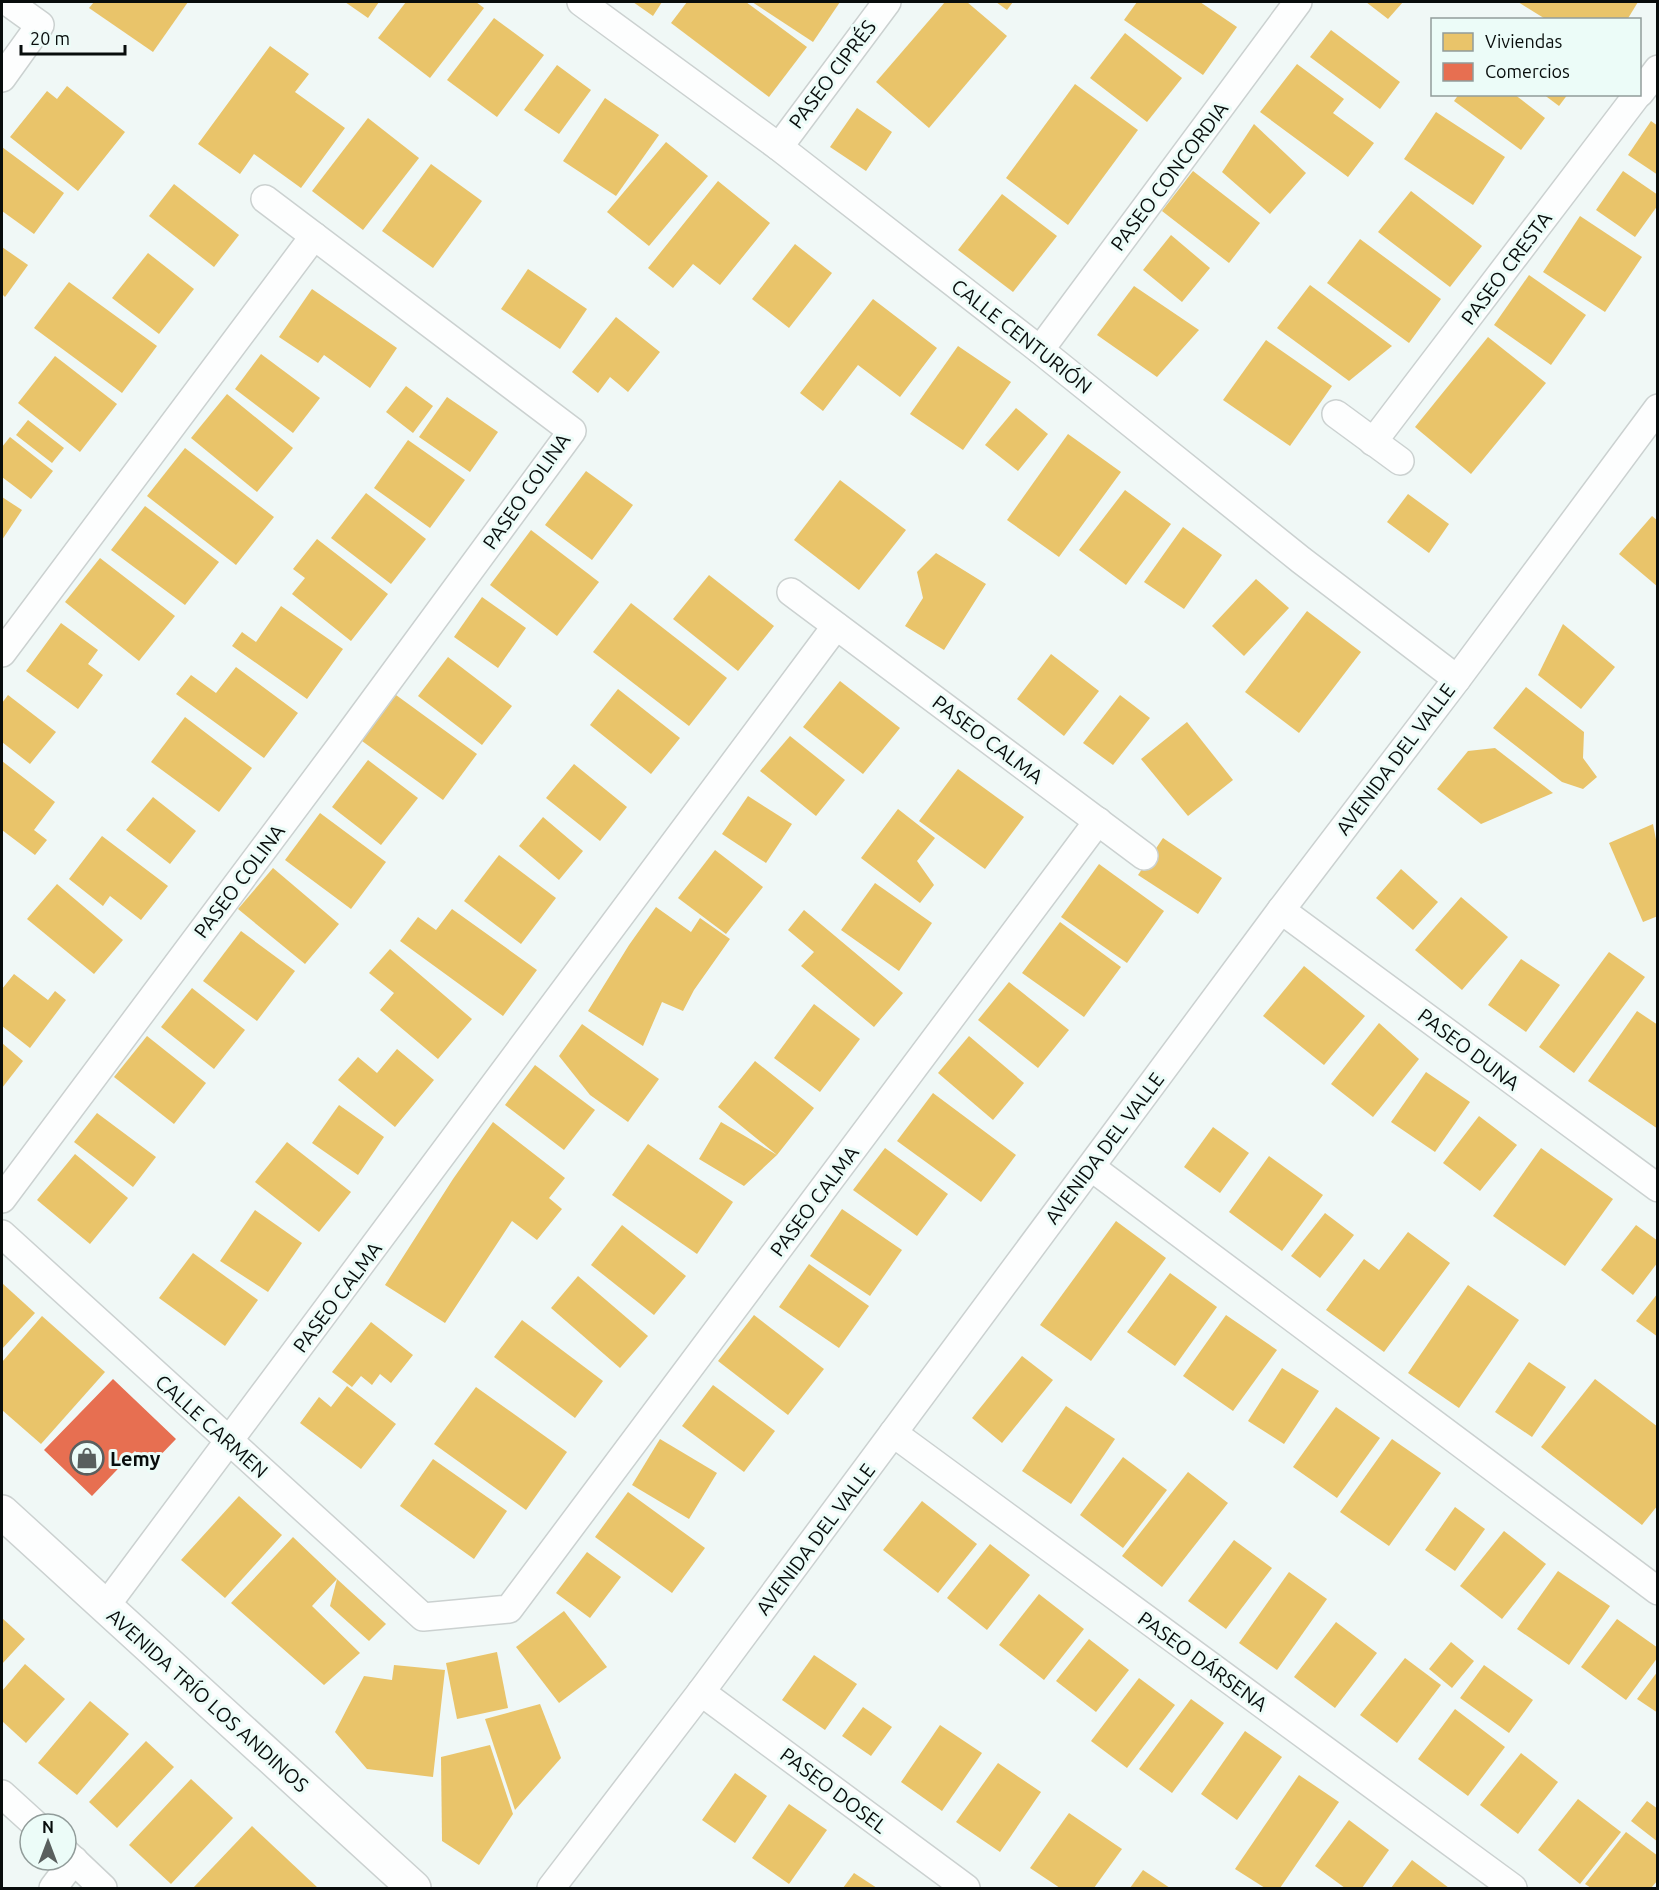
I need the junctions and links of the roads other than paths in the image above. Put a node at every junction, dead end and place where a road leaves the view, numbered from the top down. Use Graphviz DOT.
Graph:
graph roads {
  1 [pos="8,2"];
  2 [pos="581,2"];
  3 [pos="887,2"];
  4 [pos="1298,2"];
  5 [pos="1658,69"];
  6 [pos="2,78"];
  7 [pos="1641,91"];
  8 [pos="1637,96"];
  9 [pos="778,147"];
  10 [pos="266,199"];
  11 [pos="314,236"];
  12 [pos="1040,350"];
  13 [pos="1658,408"];
  14 [pos="1336,414"];
  15 [pos="1373,442"];
  16 [pos="1401,461"];
  17 [pos="791,592"];
  18 [pos="836,626"];
  19 [pos="2,653"];
  20 [pos="1456,679"];
  21 [pos="1098,822"];
  22 [pos="1144,856"];
  23 [pos="1281,910"];
  24 [pos="1091,1167"];
  25 [pos="1658,1188"];
  26 [pos="2,1199"];
  27 [pos="2,1234"];
  28 [pos="893,1433"];
  29 [pos="229,1442"];
  30 [pos="2,1512"];
  31 [pos="1658,1591"];
  32 [pos="105,1607"];
  33 [pos="423,1617"];
  34 [pos="701,1692"];
  35 [pos="2,1794"];
  36 [pos="21,1812"];
  37 [pos="78,1864"];
  38 [pos="62,1872"];
  39 [pos="53,1888"];
  40 [pos="103,1888"];
  41 [pos="414,1888"];
  42 [pos="551,1888"];
  43 [pos="966,1888"];
  44 [pos="1513,1888"];
  1 -- 6 [label="street"];
  2 -- 9 [label="street, CALLE CENTURIÓN"];
  3 -- 9 [label="street, PASEO CIPRÉS"];
  4 -- 12 [label="street, PASEO CONCORDIA"];
  5 -- 7 [label="street, PASEO CRESTA"];
  8 -- 15 [label="street, PASEO CRESTA"];
  9 -- 12 [label="street, CALLE CENTURIÓN"];
  10 -- 11 [label="street"];
  11 -- 19 [label="street"];
  11 -- 26 [label="street, PASEO COLINA"];
  12 -- 20 [label="street, CALLE CENTURIÓN"];
  13 -- 20 [label="street, AVENIDA DEL VALLE"];
  14 -- 15 [label="street"];
  15 -- 16 [label="street"];
  17 -- 18 [label="street"];
  18 -- 21 [label="street, PASEO CALMA"];
  18 -- 29 [label="street, PASEO CALMA"];
  20 -- 23 [label="street, AVENIDA DEL VALLE"];
  21 -- 22 [label="street"];
  21 -- 33 [label="street, PASEO CALMA"];
  23 -- 24 [label="street, AVENIDA DEL VALLE"];
  23 -- 25 [label="street, PASEO DUNA"];
  24 -- 28 [label="street, AVENIDA DEL VALLE"];
  24 -- 31 [label="street"];
  27 -- 29 [label="street, CALLE CARMEN"];
  28 -- 34 [label="street, AVENIDA DEL VALLE"];
  28 -- 44 [label="street, PASEO DÁRSENA"];
  29 -- 32 [label="street, PASEO CALMA"];
  29 -- 33 [label="street, CALLE CARMEN"];
  30 -- 32 [label="street, AVENIDA TRÍO LOS ANDINOS"];
  32 -- 41 [label="street, AVENIDA TRÍO LOS ANDINOS"];
  34 -- 42 [label="street, AVENIDA DEL VALLE"];
  34 -- 43 [label="street, PASEO DOSEL"];
  35 -- 36 [label="street"];
  37 -- 40 [label="street"];
  38 -- 39 [label="street"];
}
